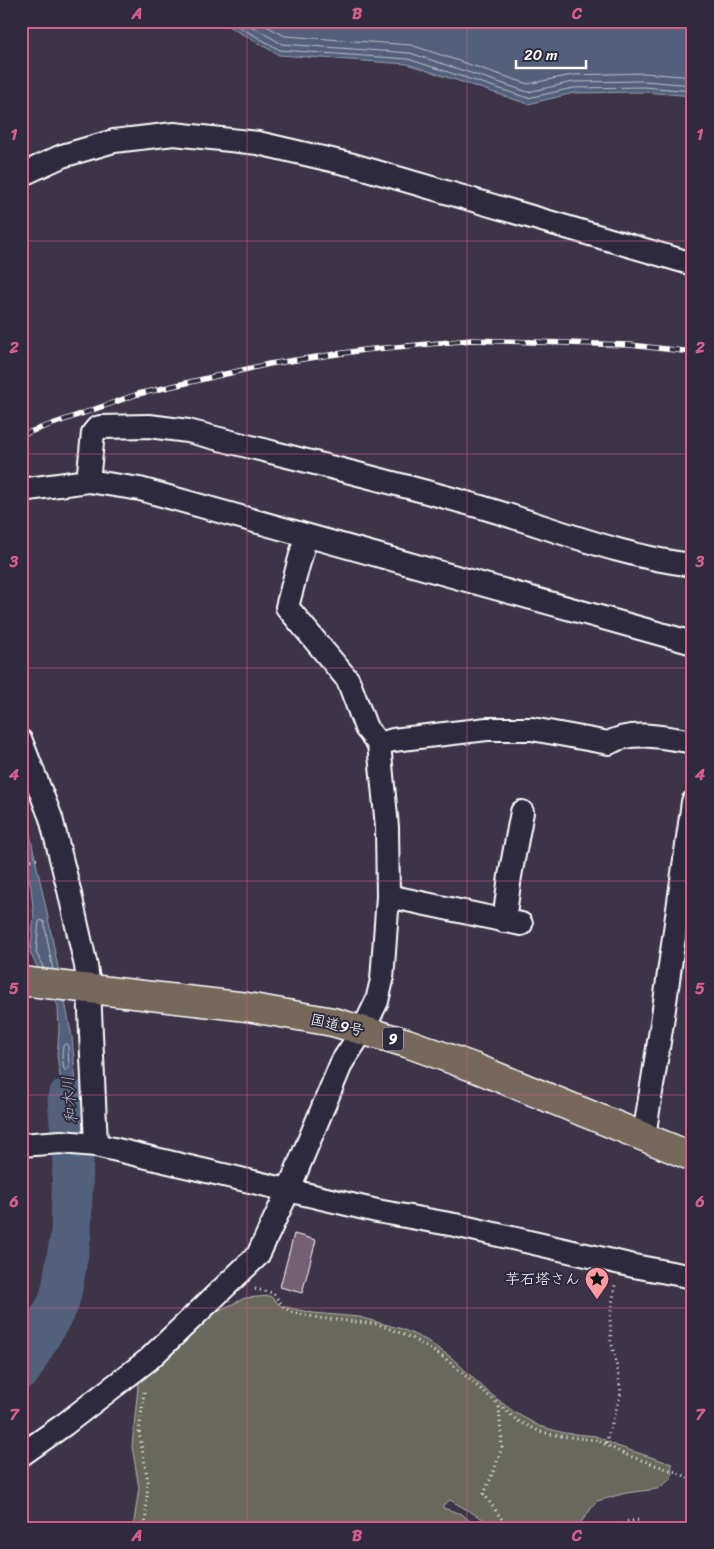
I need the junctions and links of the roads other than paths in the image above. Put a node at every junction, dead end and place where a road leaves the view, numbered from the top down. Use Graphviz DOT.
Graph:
graph roads {
  1 [pos="21,175"];
  2 [pos="693,264"];
  3 [pos="88,481"];
  4 [pos="21,490"];
  5 [pos="306,536"];
  6 [pos="693,565"];
  7 [pos="693,642"];
  8 [pos="21,742"];
  9 [pos="693,742"];
  10 [pos="379,744"];
  11 [pos="693,802"];
  12 [pos="522,812"];
  13 [pos="388,896"];
  14 [pos="25,981"];
  15 [pos="83,988"];
  16 [pos="363,1030"];
  17 [pos="644,1136"];
  18 [pos="21,1145"];
  19 [pos="92,1145"];
  20 [pos="693,1157"];
  21 [pos="288,1191"];
  22 [pos="693,1277"];
  23 [pos="21,1455"];
  1 -- 2 [label="street"];
  3 -- 4 [label="street"];
  3 -- 5 [label="street"];
  3 -- 6 [label="street"];
  5 -- 7 [label="street"];
  5 -- 10 [label="street"];
  8 -- 15 [label="street"];
  9 -- 10 [label="street"];
  10 -- 13 [label="street"];
  11 -- 17 [label="street"];
  12 -- 13 [label="street"];
  13 -- 16 [label="street"];
  14 -- 15 [label="highway, 国道9号 / 9"];
  15 -- 16 [label="highway, 国道9号 / 9"];
  15 -- 19 [label="street"];
  16 -- 17 [label="highway, 国道9号 / 9"];
  16 -- 21 [label="street"];
  17 -- 20 [label="highway, 国道9号 / 9"];
  18 -- 19 [label="street"];
  19 -- 21 [label="street"];
  21 -- 22 [label="street"];
  21 -- 23 [label="street"];
}
